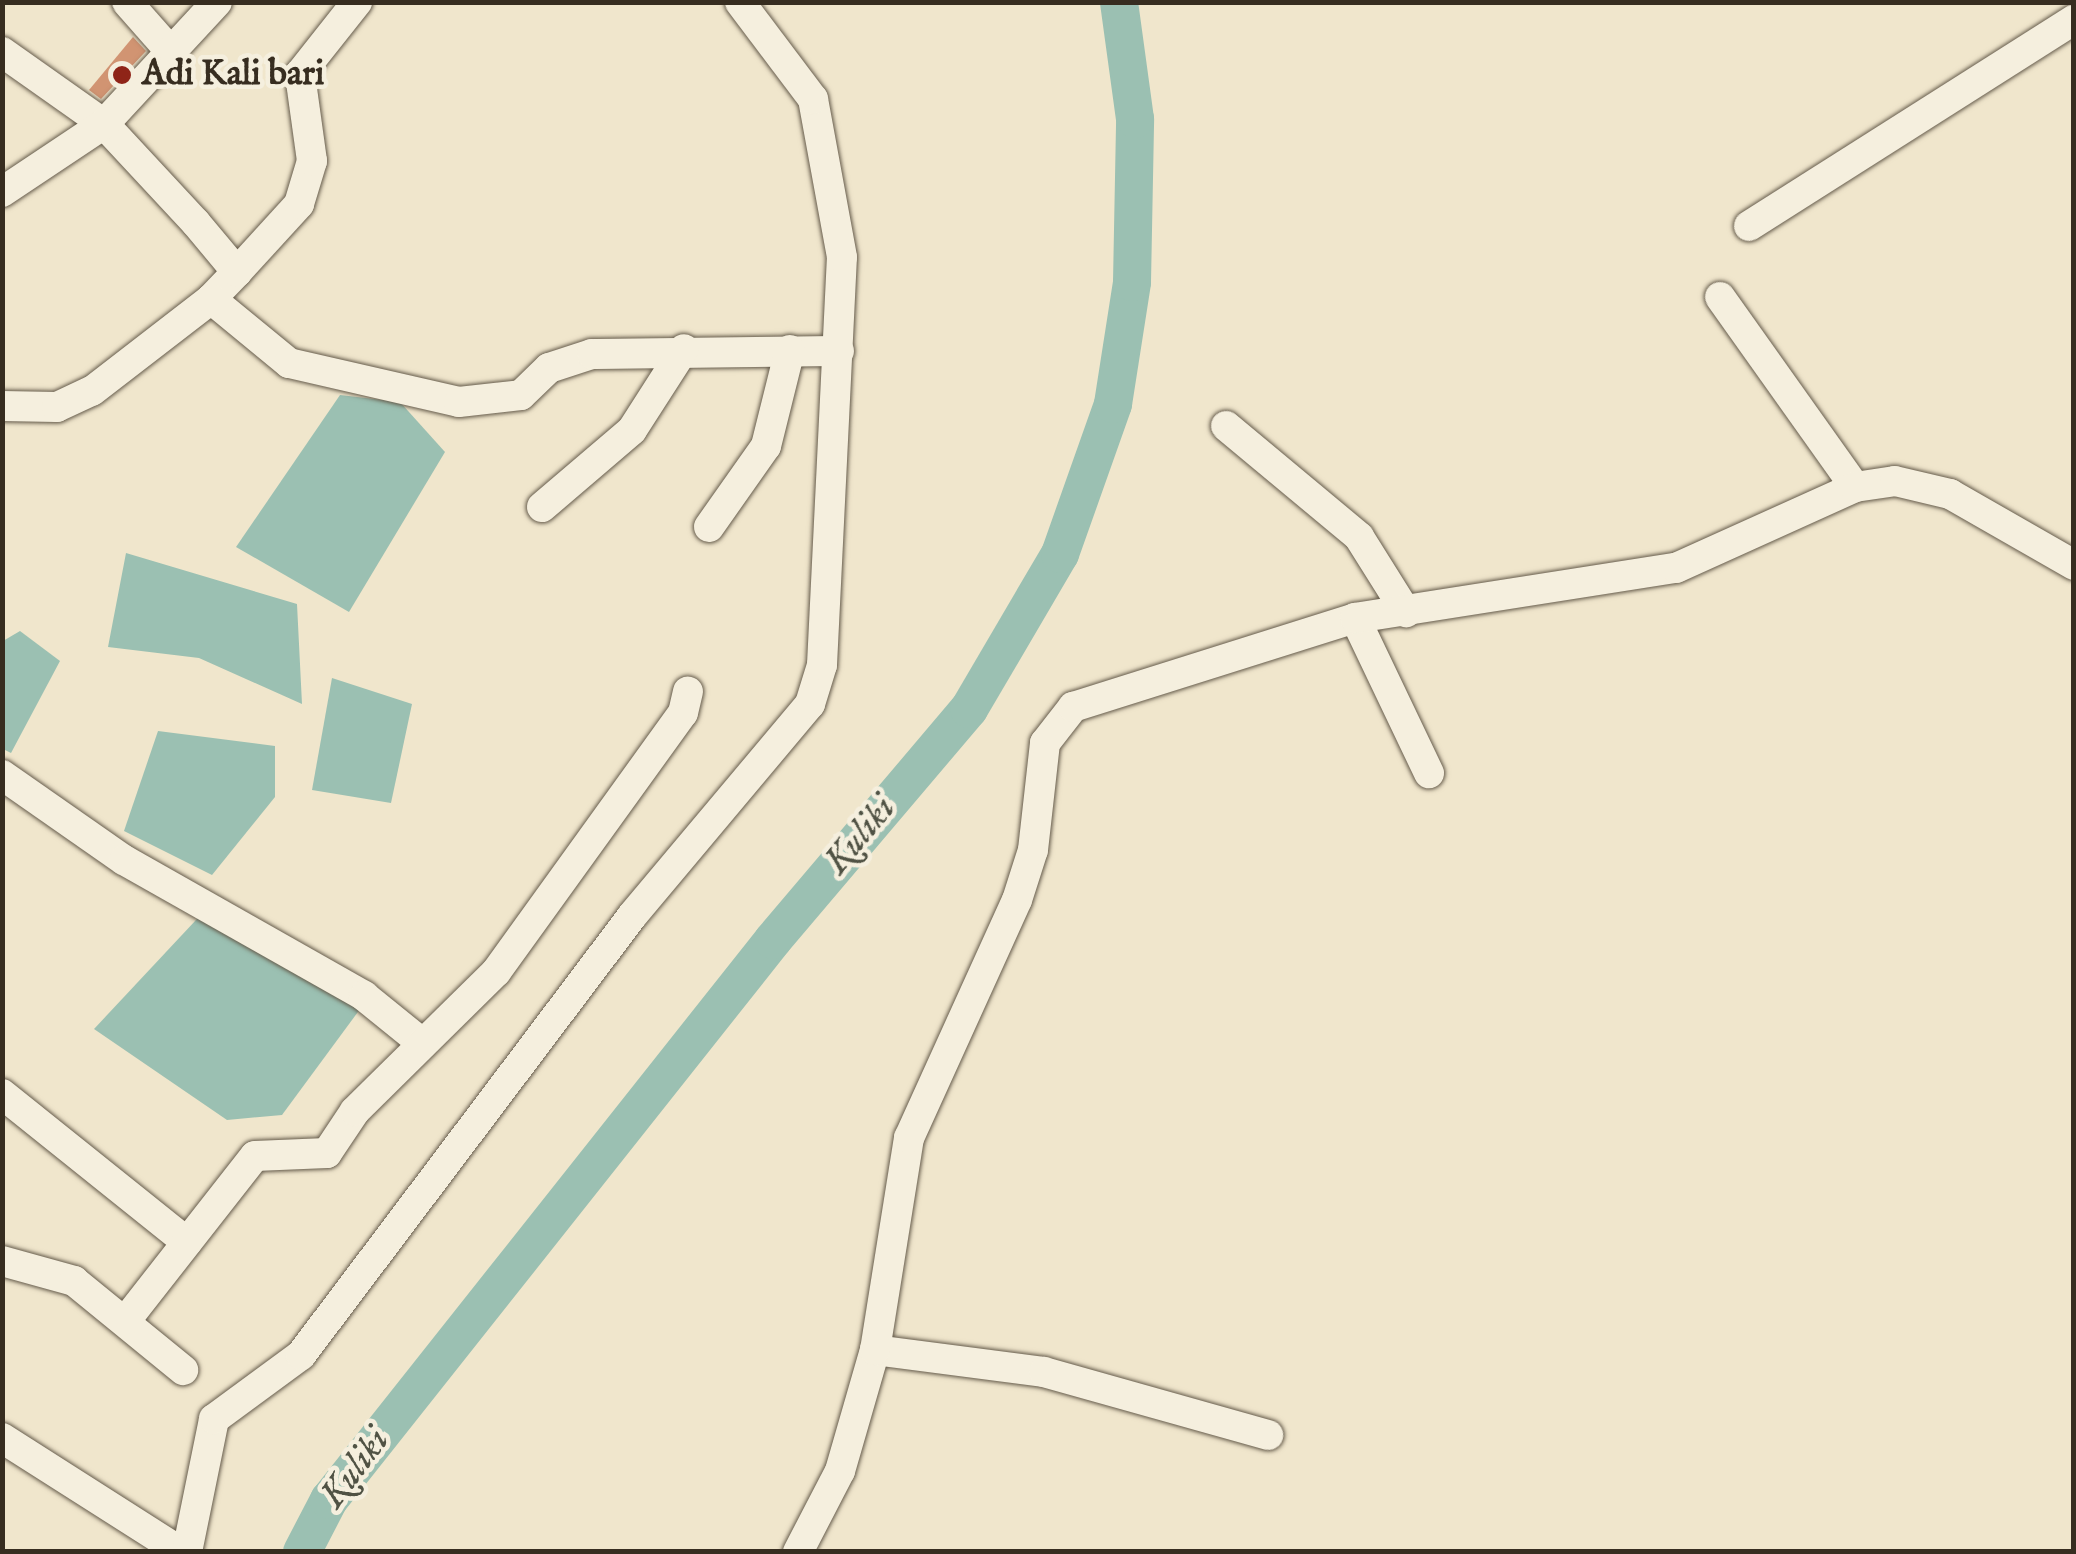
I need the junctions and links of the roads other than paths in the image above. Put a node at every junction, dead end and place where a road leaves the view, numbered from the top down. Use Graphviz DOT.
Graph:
graph roads {
  1 [pos="127,2"];
  2 [pos="217,2"];
  3 [pos="357,2"];
  4 [pos="740,2"];
  5 [pos="2074,20"];
  6 [pos="2,52"];
  7 [pos="172,54"];
  8 [pos="104,124"];
  9 [pos="2,192"];
  10 [pos="1748,226"];
  11 [pos="236,272"];
  12 [pos="1720,297"];
  13 [pos="210,299"];
  14 [pos="684,349"];
  15 [pos="790,350"];
  16 [pos="839,351"];
  17 [pos="2,406"];
  18 [pos="1226,426"];
  19 [pos="1855,487"];
  20 [pos="542,507"];
  21 [pos="709,528"];
  22 [pos="2074,565"];
  23 [pos="1406,612"];
  24 [pos="1355,618"];
  25 [pos="688,692"];
  26 [pos="1429,774"];
  27 [pos="2,775"];
  28 [pos="422,1043"];
  29 [pos="2,1094"];
  30 [pos="187,1242"];
  31 [pos="2,1261"];
  32 [pos="127,1319"];
  33 [pos="874,1350"];
  34 [pos="184,1370"];
  35 [pos="1268,1435"];
  36 [pos="2,1438"];
  37 [pos="184,1552"];
  38 [pos="798,1552"];
  1 -- 7 [label="street"];
  2 -- 7 [label="street"];
  3 -- 11 [label="street"];
  4 -- 16 [label="street"];
  5 -- 10 [label="street"];
  6 -- 8 [label="street"];
  7 -- 8 [label="street"];
  8 -- 9 [label="street"];
  8 -- 11 [label="street"];
  11 -- 13 [label="street"];
  12 -- 19 [label="street"];
  13 -- 14 [label="street"];
  13 -- 17 [label="street"];
  14 -- 15 [label="street"];
  14 -- 20 [label="street"];
  15 -- 16 [label="street"];
  15 -- 21 [label="street"];
  16 -- 37 [label="street"];
  18 -- 23 [label="street"];
  19 -- 22 [label="street"];
  19 -- 23 [label="street"];
  23 -- 24 [label="street"];
  24 -- 26 [label="street"];
  24 -- 33 [label="street"];
  25 -- 28 [label="street"];
  27 -- 28 [label="street"];
  28 -- 30 [label="street"];
  29 -- 30 [label="street"];
  30 -- 32 [label="street"];
  31 -- 32 [label="street"];
  32 -- 34 [label="street"];
  33 -- 35 [label="street"];
  33 -- 38 [label="street"];
  36 -- 37 [label="street"];
}
